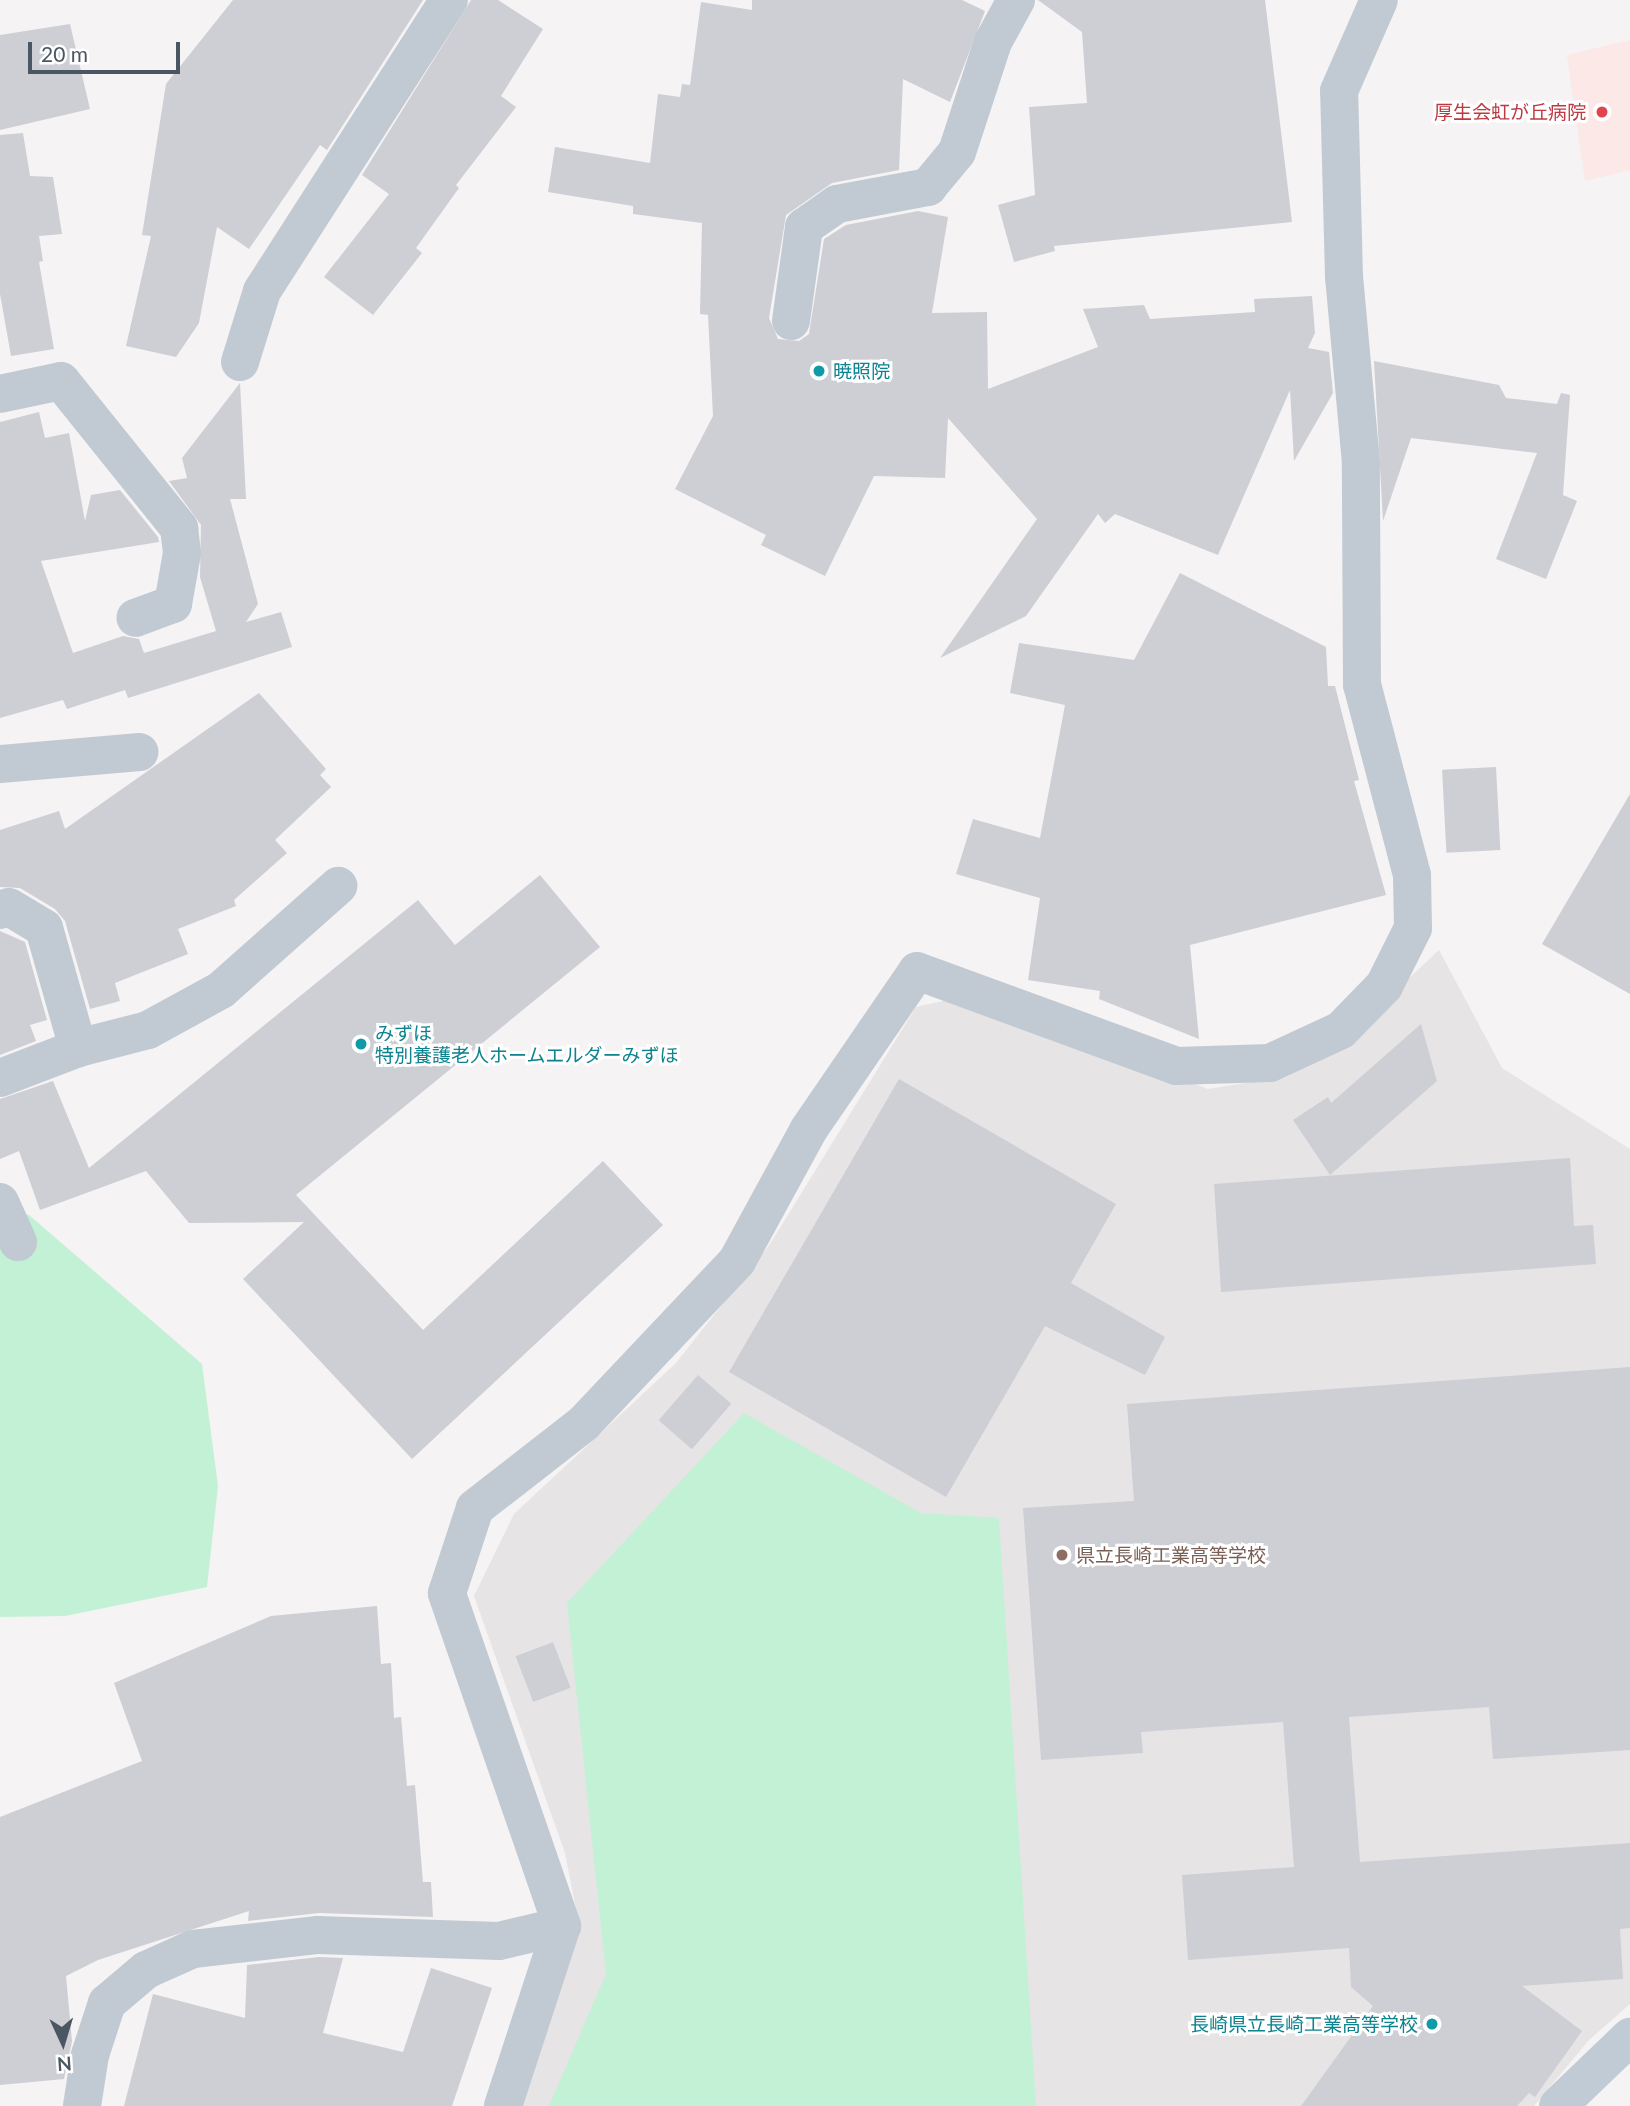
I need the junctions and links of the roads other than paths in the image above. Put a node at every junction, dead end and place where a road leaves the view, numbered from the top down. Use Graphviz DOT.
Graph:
graph roads {
  1 [pos="449,0"];
  2 [pos="1016,0"];
  3 [pos="1379,0"];
  4 [pos="791,321"];
  5 [pos="240,362"];
  6 [pos="0,394"];
  7 [pos="135,618"];
  8 [pos="139,752"];
  9 [pos="0,764"];
  10 [pos="338,886"];
  11 [pos="0,910"];
  12 [pos="78,1048"];
  13 [pos="0,1078"];
  14 [pos="0,1202"];
  15 [pos="18,1242"];
  16 [pos="562,1926"];
  17 [pos="1630,2037"];
  18 [pos="82,2106"];
  19 [pos="503,2106"];
  20 [pos="1558,2106"];
  1 -- 5 [label="street"];
  2 -- 4 [label="street"];
  3 -- 16 [label="street"];
  6 -- 7 [label="street"];
  8 -- 9 [label="street"];
  10 -- 12 [label="street"];
  11 -- 12 [label="street"];
  12 -- 13 [label="street"];
  14 -- 15 [label="street"];
  16 -- 18 [label="street"];
  16 -- 19 [label="street"];
  17 -- 20 [label="street"];
}
